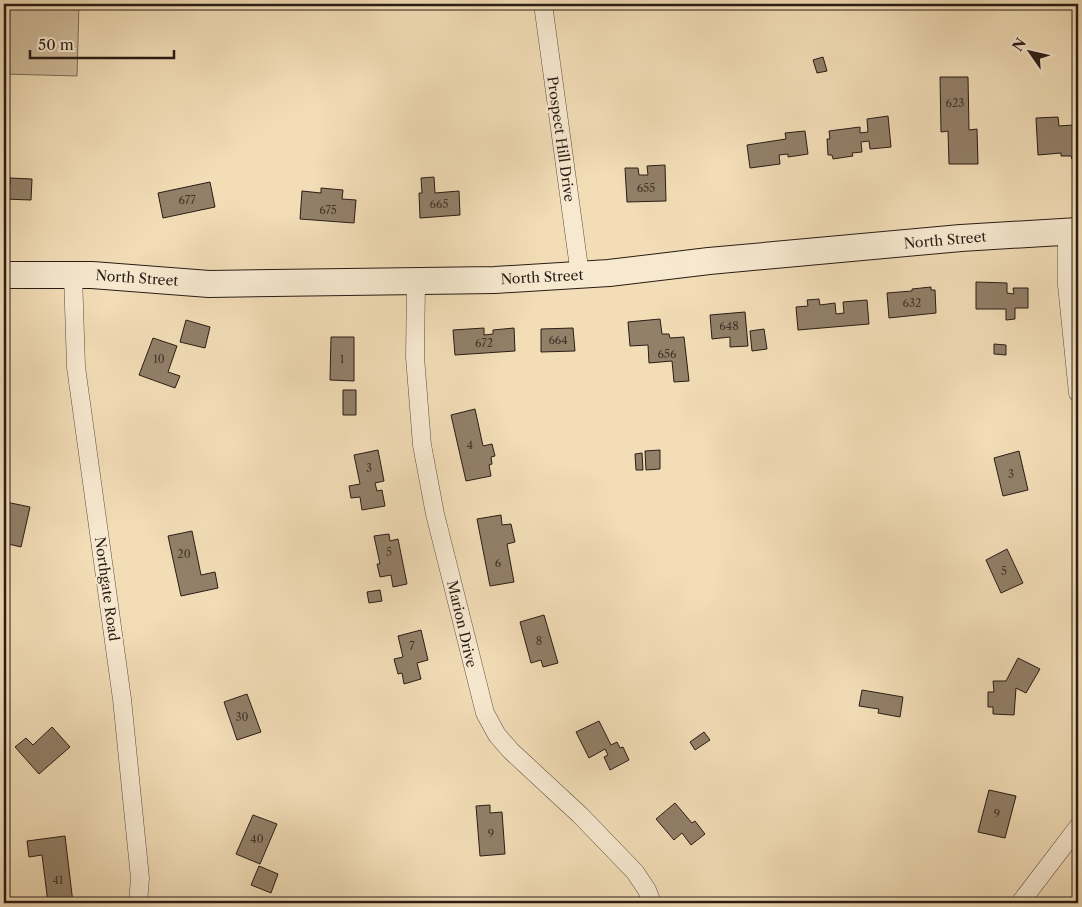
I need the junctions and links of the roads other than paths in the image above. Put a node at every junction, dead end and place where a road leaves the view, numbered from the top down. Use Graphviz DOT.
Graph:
graph roads {
  1 [pos="543,4"];
  2 [pos="1072,232"];
  3 [pos="4,275"];
  4 [pos="73,275"];
  5 [pos="580,275"];
  6 [pos="416,282"];
  7 [pos="1078,393"];
  8 [pos="1078,827"];
  9 [pos="138,903"];
  10 [pos="652,903"];
  11 [pos="1020,903"];
  1 -- 5 [label="street, Prospect Hill Drive"];
  2 -- 5 [label="main road, North Street"];
  2 -- 7 [label="street"];
  3 -- 4 [label="main road, North Street"];
  4 -- 6 [label="main road, North Street"];
  4 -- 9 [label="street, Northgate Road"];
  5 -- 6 [label="main road, North Street"];
  6 -- 10 [label="street, Marion Drive"];
  8 -- 11 [label="street"];
}
